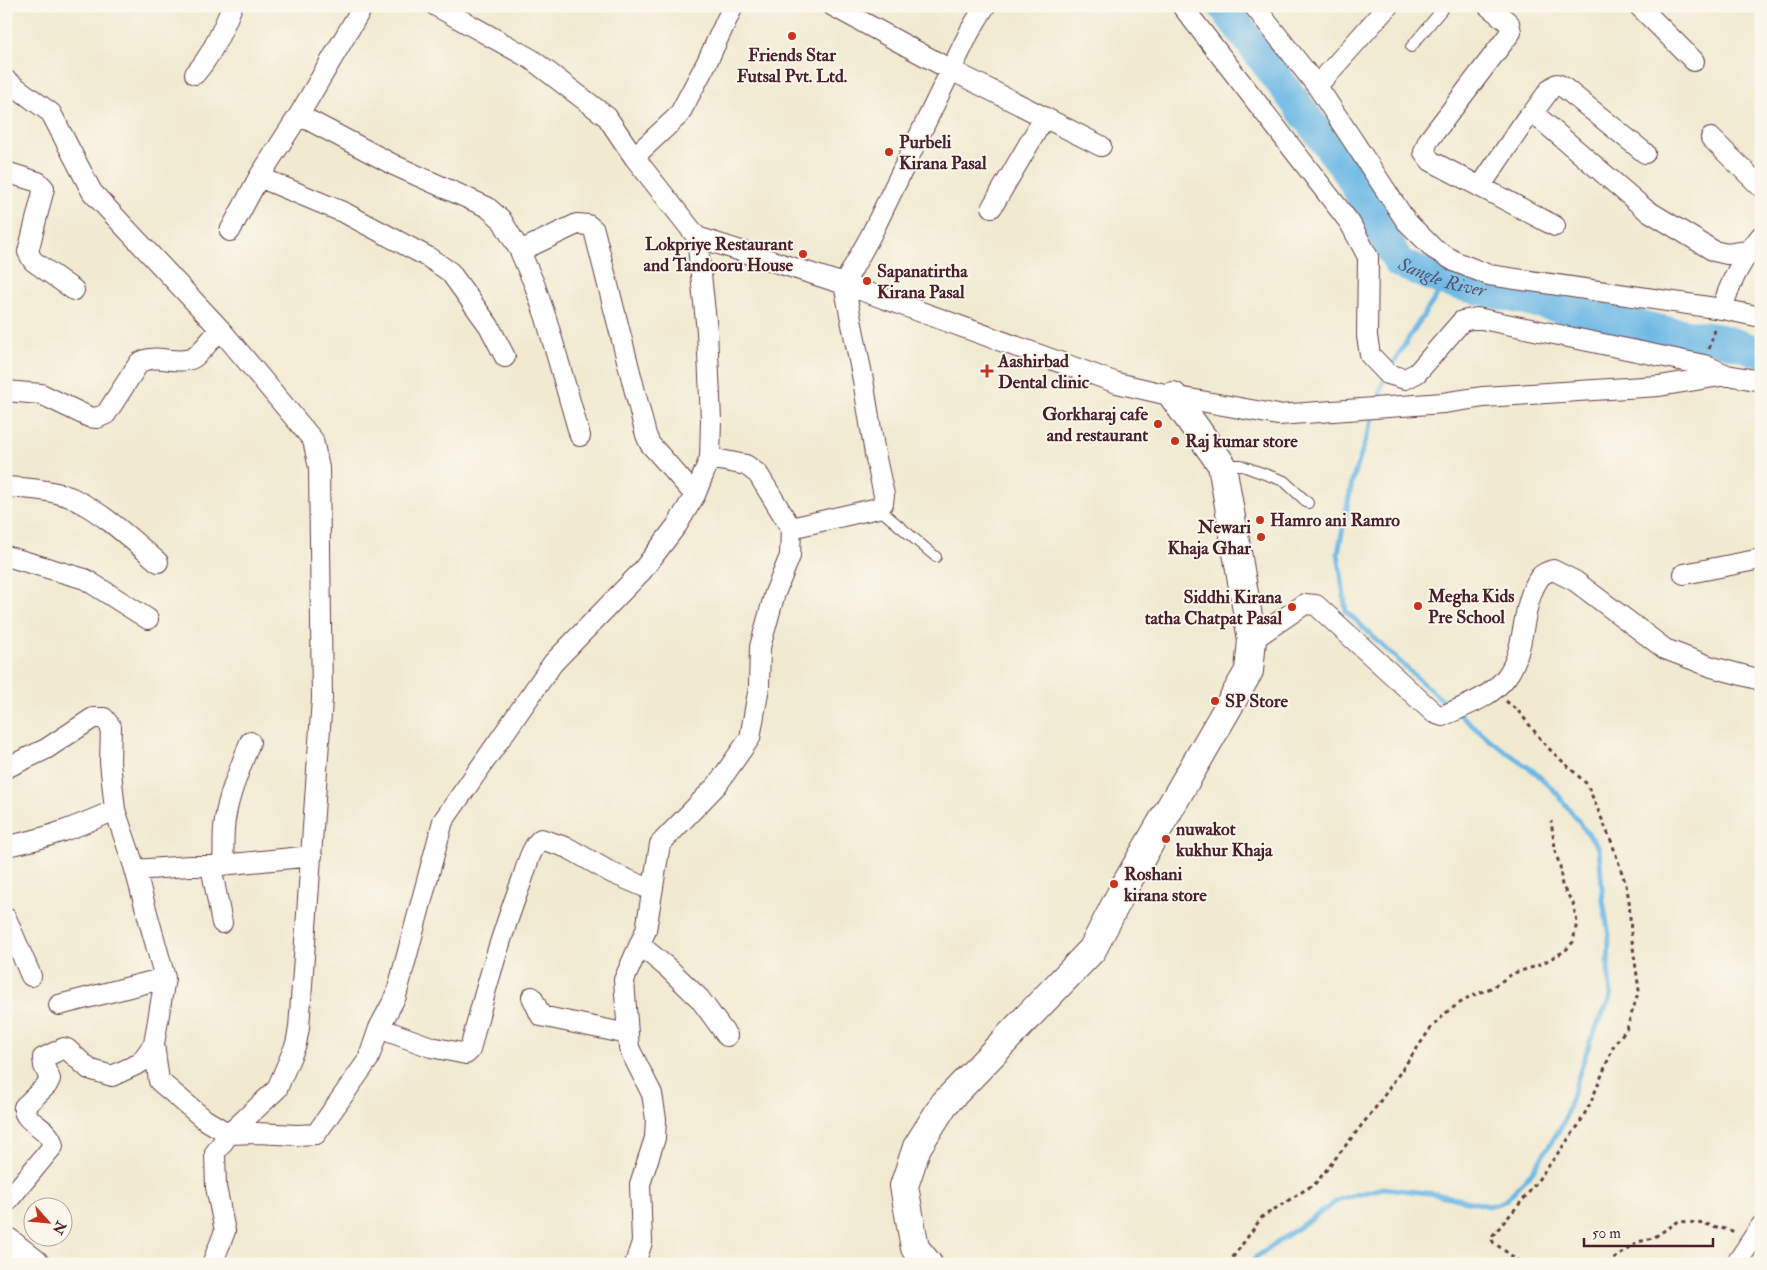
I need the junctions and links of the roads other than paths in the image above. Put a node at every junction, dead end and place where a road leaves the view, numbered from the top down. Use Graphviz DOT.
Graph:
graph roads {
  1 [pos="232,6"];
  2 [pos="363,6"];
  3 [pos="436,6"];
  4 [pos="733,6"];
  5 [pos="834,6"];
  6 [pos="985,6"];
  7 [pos="1182,6"];
  8 [pos="1254,6"];
  9 [pos="1388,6"];
  10 [pos="1445,6"];
  11 [pos="1488,6"];
  12 [pos="1639,6"];
  13 [pos="1411,47"];
  14 [pos="1694,61"];
  15 [pos="951,70"];
  16 [pos="195,74"];
  17 [pos="6,80"];
  18 [pos="1318,86"];
  19 [pos="1532,114"];
  20 [pos="299,116"];
  21 [pos="1044,118"];
  22 [pos="1711,138"];
  23 [pos="1101,146"];
  24 [pos="1644,154"];
  25 [pos="634,157"];
  26 [pos="6,172"];
  27 [pos="259,177"];
  28 [pos="1480,187"];
  29 [pos="1761,187"];
  30 [pos="992,207"];
  31 [pos="1555,226"];
  32 [pos="230,231"];
  33 [pos="1761,236"];
  34 [pos="697,237"];
  35 [pos="1748,251"];
  36 [pos="520,252"];
  37 [pos="844,284"];
  38 [pos="74,290"];
  39 [pos="1722,309"];
  40 [pos="1761,317"];
  41 [pos="220,329"];
  42 [pos="505,358"];
  43 [pos="1727,375"];
  44 [pos="1761,381"];
  45 [pos="6,391"];
  46 [pos="1173,396"];
  47 [pos="580,436"];
  48 [pos="710,458"];
  49 [pos="1222,465"];
  50 [pos="6,486"];
  51 [pos="695,495"];
  52 [pos="1308,503"];
  53 [pos="878,508"];
  54 [pos="792,528"];
  55 [pos="6,556"];
  56 [pos="936,557"];
  57 [pos="1761,559"];
  58 [pos="158,562"];
  59 [pos="1684,574"];
  60 [pos="148,618"];
  61 [pos="1252,640"];
  62 [pos="1761,680"];
  63 [pos="250,742"];
  64 [pos="6,768"];
  65 [pos="115,810"];
  66 [pos="6,846"];
  67 [pos="312,856"];
  68 [pos="217,865"];
  69 [pos="135,870"];
  70 [pos="652,890"];
  71 [pos="6,918"];
  72 [pos="222,923"];
  73 [pos="640,945"];
  74 [pos="30,976"];
  75 [pos="164,978"];
  76 [pos="532,997"];
  77 [pos="59,1005"];
  78 [pos="379,1028"];
  79 [pos="628,1034"];
  80 [pos="728,1036"];
  81 [pos="154,1044"];
  82 [pos="229,1134"];
  83 [pos="6,1203"];
  84 [pos="1760,1227"];
  85 [pos="6,1241"];
  86 [pos="36,1264"];
  87 [pos="212,1264"];
  88 [pos="635,1264"];
  89 [pos="928,1264"];
  90 [pos="1736,1264"];
  1 -- 16 [label="street"];
  2 -- 20 [label="street"];
  3 -- 25 [label="street"];
  4 -- 25 [label="street"];
  5 -- 15 [label="street"];
  6 -- 15 [label="street"];
  7 -- 43 [label="street"];
  8 -- 18 [label="street"];
  9 -- 18 [label="street"];
  10 -- 13 [label="lane"];
  11 -- 28 [label="street"];
  12 -- 14 [label="street"];
  15 -- 21 [label="street"];
  15 -- 37 [label="street"];
  17 -- 41 [label="street"];
  18 -- 39 [label="street"];
  19 -- 24 [label="street"];
  19 -- 28 [label="street"];
  19 -- 35 [label="street"];
  20 -- 27 [label="street"];
  20 -- 36 [label="street"];
  21 -- 23 [label="street"];
  21 -- 30 [label="street"];
  22 -- 29 [label="street"];
  25 -- 34 [label="street"];
  26 -- 38 [label="street"];
  27 -- 32 [label="street"];
  27 -- 42 [label="street"];
  28 -- 31 [label="street"];
  33 -- 35 [label="street"];
  34 -- 37 [label="street"];
  34 -- 48 [label="street"];
  35 -- 39 [label="street"];
  36 -- 47 [label="street"];
  36 -- 51 [label="street"];
  37 -- 46 [label="street"];
  37 -- 53 [label="street"];
  39 -- 40 [label="street"];
  41 -- 45 [label="street"];
  41 -- 67 [label="street"];
  43 -- 44 [label="street"];
  43 -- 46 [label="street"];
  46 -- 49 [label="street"];
  48 -- 51 [label="street"];
  48 -- 54 [label="street"];
  49 -- 52 [label="lane"];
  49 -- 61 [label="street"];
  50 -- 58 [label="street"];
  51 -- 78 [label="street"];
  53 -- 54 [label="street"];
  53 -- 56 [label="lane"];
  54 -- 70 [label="street"];
  55 -- 60 [label="street"];
  57 -- 59 [label="street"];
  61 -- 62 [label="street"];
  61 -- 89 [label="street"];
  63 -- 68 [label="street"];
  64 -- 65 [label="street"];
  65 -- 66 [label="street"];
  65 -- 69 [label="street"];
  67 -- 68 [label="street"];
  67 -- 82 [label="street"];
  68 -- 69 [label="street"];
  68 -- 72 [label="street"];
  69 -- 75 [label="street"];
  70 -- 73 [label="street"];
  70 -- 78 [label="street"];
  71 -- 74 [label="street"];
  73 -- 79 [label="street"];
  73 -- 80 [label="street"];
  75 -- 77 [label="street"];
  75 -- 81 [label="street"];
  76 -- 79 [label="street"];
  78 -- 82 [label="street"];
  79 -- 88 [label="street"];
  81 -- 82 [label="street"];
  81 -- 83 [label="street"];
  82 -- 87 [label="street"];
  84 -- 90 [label="street"];
  85 -- 86 [label="street"];
}
